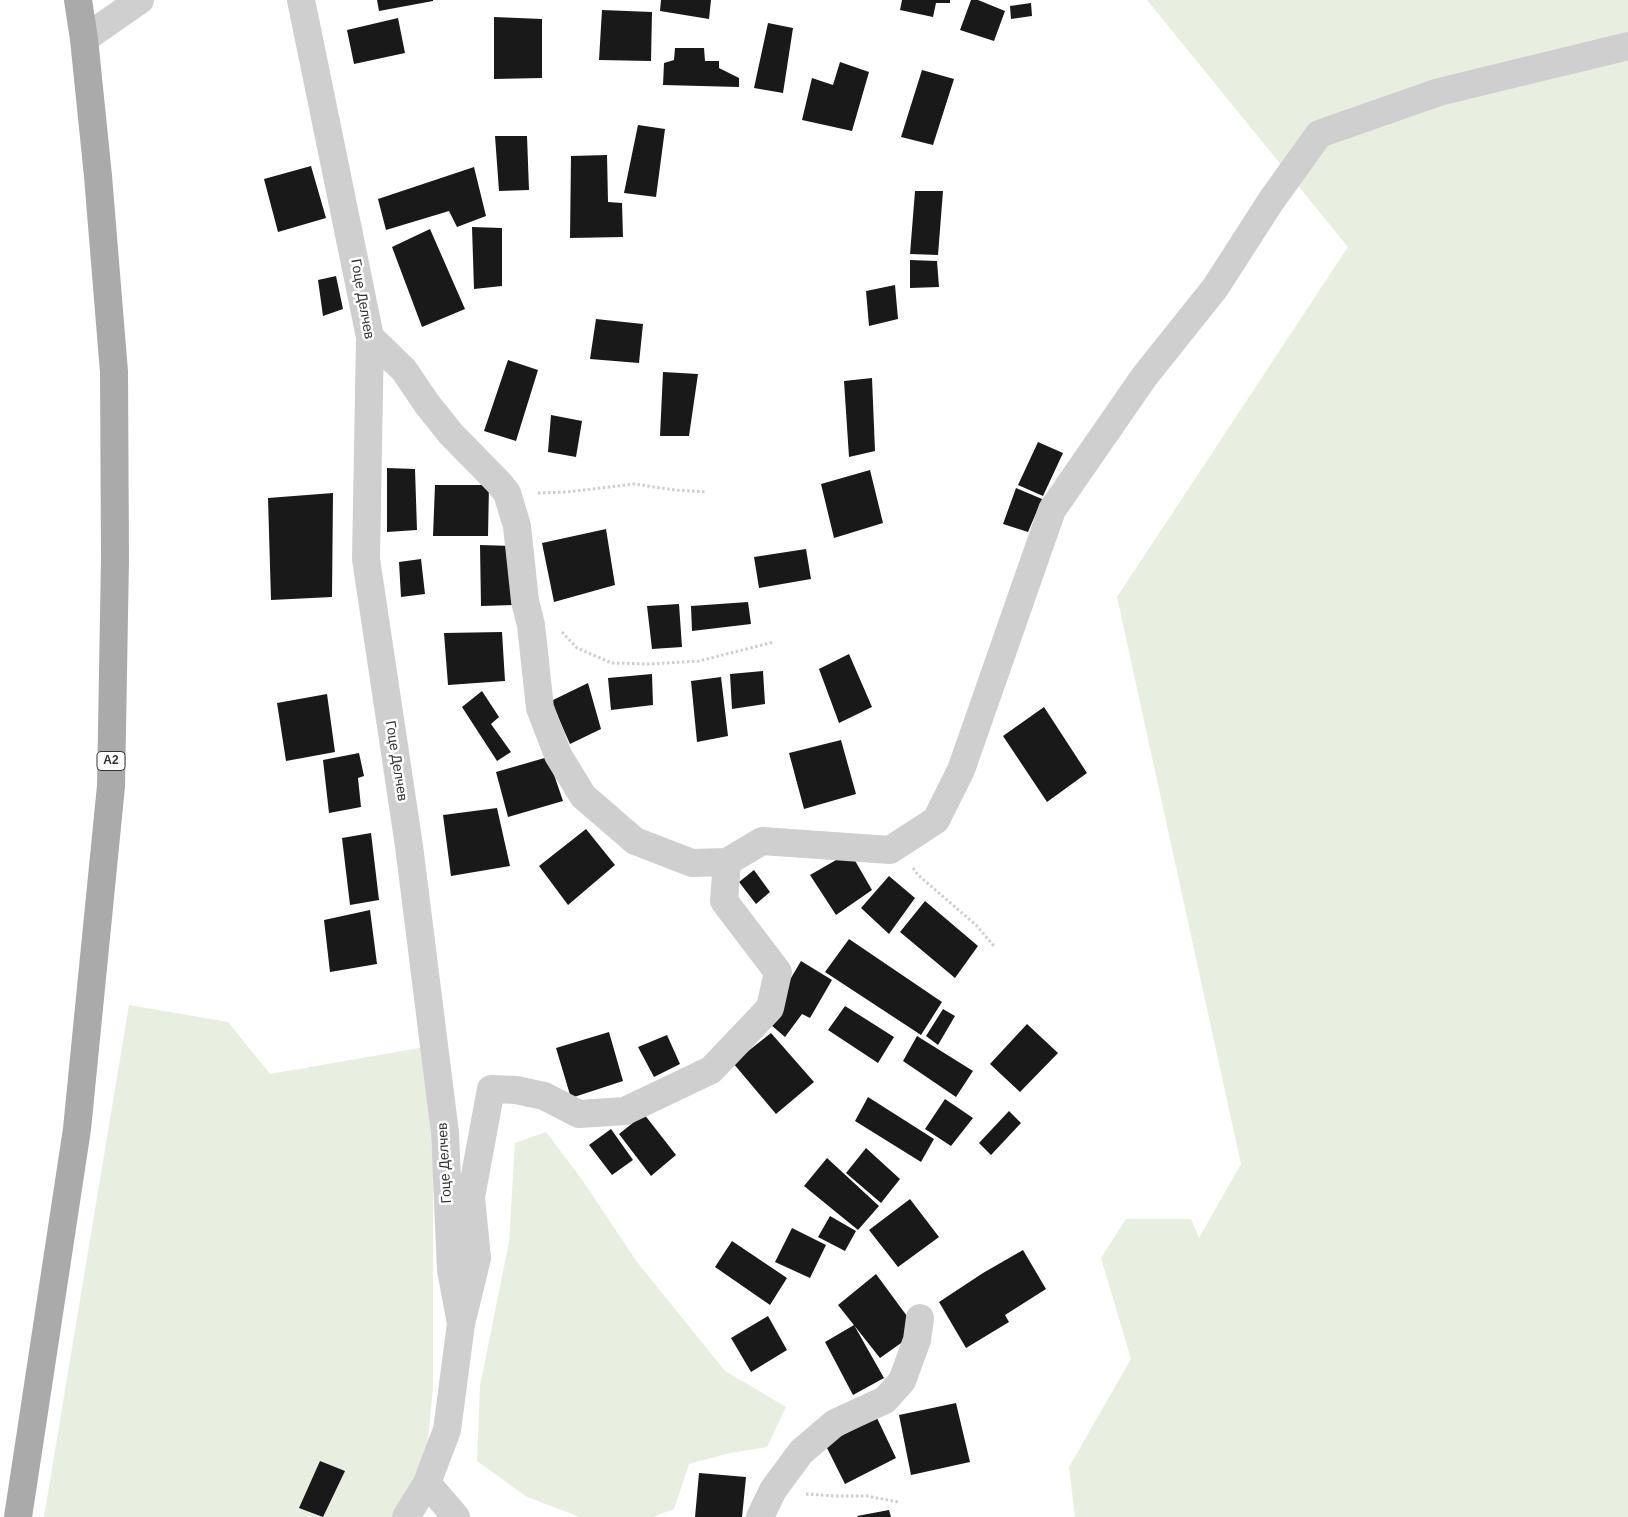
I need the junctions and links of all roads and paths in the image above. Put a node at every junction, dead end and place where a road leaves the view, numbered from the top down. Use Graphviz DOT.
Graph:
graph roads {
  1 [pos="78,0"];
  2 [pos="140,0"];
  3 [pos="301,0"];
  4 [pos="84,39"];
  5 [pos="1628,46"];
  6 [pos="370,337"];
  7 [pos="707,492"];
  8 [pos="507,493"];
  9 [pos="560,631"];
  10 [pos="774,642"];
  11 [pos="897,845"];
  12 [pos="727,862"];
  13 [pos="994,946"];
  14 [pos="920,1318"];
  15 [pos="460,1324"];
  16 [pos="427,1483"];
  17 [pos="774,1490"];
  18 [pos="898,1502"];
  19 [pos="18,1517"];
  20 [pos="406,1517"];
  21 [pos="456,1517"];
  22 [pos="760,1517"];
  1 -- 4 [label="main road, A2"];
  2 -- 4 [label="street"];
  3 -- 6 [label="street, Гоце Делчев"];
  4 -- 19 [label="main road, A2"];
  5 -- 11 [label="street"];
  6 -- 8 [label="street"];
  6 -- 15 [label="street, Гоце Делчев"];
  7 -- 8 [label="path"];
  8 -- 12 [label="street"];
  9 -- 10 [label="path"];
  11 -- 12 [label="street"];
  11 -- 13 [label="path"];
  12 -- 15 [label="street"];
  14 -- 17 [label="street"];
  15 -- 16 [label="street, Гоце Делчев"];
  16 -- 20 [label="street, Гоце Делчев"];
  16 -- 21 [label="street"];
  17 -- 18 [label="path"];
  17 -- 22 [label="street"];
}
